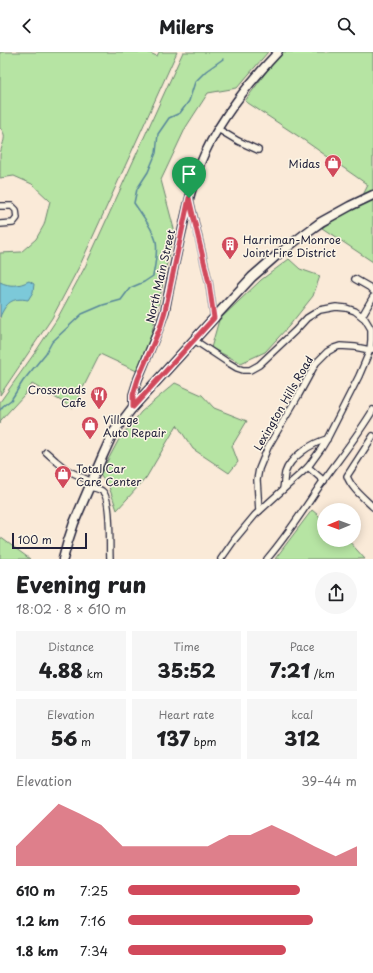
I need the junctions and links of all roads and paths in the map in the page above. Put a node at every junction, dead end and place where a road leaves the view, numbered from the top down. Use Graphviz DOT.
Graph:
graph roads {
  1 [pos="278,52"];
  2 [pos="218,129"];
  3 [pos="258,150"];
  4 [pos="373,195"];
  5 [pos="189,198"];
  6 [pos="0,206"];
  7 [pos="0,224"];
  8 [pos="355,279"];
  9 [pos="373,291"];
  10 [pos="373,297"];
  11 [pos="362,316"];
  12 [pos="214,318"];
  13 [pos="194,340"];
  14 [pos="372,350"];
  15 [pos="133,407"];
  16 [pos="373,410"];
  17 [pos="373,436"];
  18 [pos="327,439"];
  19 [pos="46,452"];
  20 [pos="308,467"];
  21 [pos="324,481"];
  22 [pos="90,485"];
  23 [pos="283,489"];
  24 [pos="373,507"];
  25 [pos="259,511"];
  26 [pos="63,559"];
  27 [pos="110,559"];
  28 [pos="221,559"];
  29 [pos="267,559"];
  1 -- 2 [label="street, North Main Street"];
  2 -- 3 [label="street"];
  2 -- 5 [label="street, North Main Street"];
  4 -- 12 [label="main road"];
  5 -- 12 [label="street"];
  5 -- 15 [label="street, North Main Street"];
  6 -- 7 [label="street"];
  8 -- 9 [label="street"];
  10 -- 11 [label="street"];
  11 -- 13 [label="street"];
  11 -- 14 [label="street"];
  12 -- 13 [label="main road"];
  13 -- 15 [label="main road"];
  14 -- 18 [label="street"];
  14 -- 25 [label="street, Lexington Hills Road"];
  15 -- 22 [label="main road"];
  16 -- 21 [label="street"];
  17 -- 24 [label="street"];
  18 -- 20 [label="street"];
  18 -- 23 [label="street"];
  19 -- 22 [label="street"];
  20 -- 21 [label="street"];
  20 -- 23 [label="street"];
  21 -- 29 [label="street"];
  22 -- 26 [label="main road"];
  22 -- 27 [label="street"];
  23 -- 25 [label="street"];
  25 -- 28 [label="street"];
}
